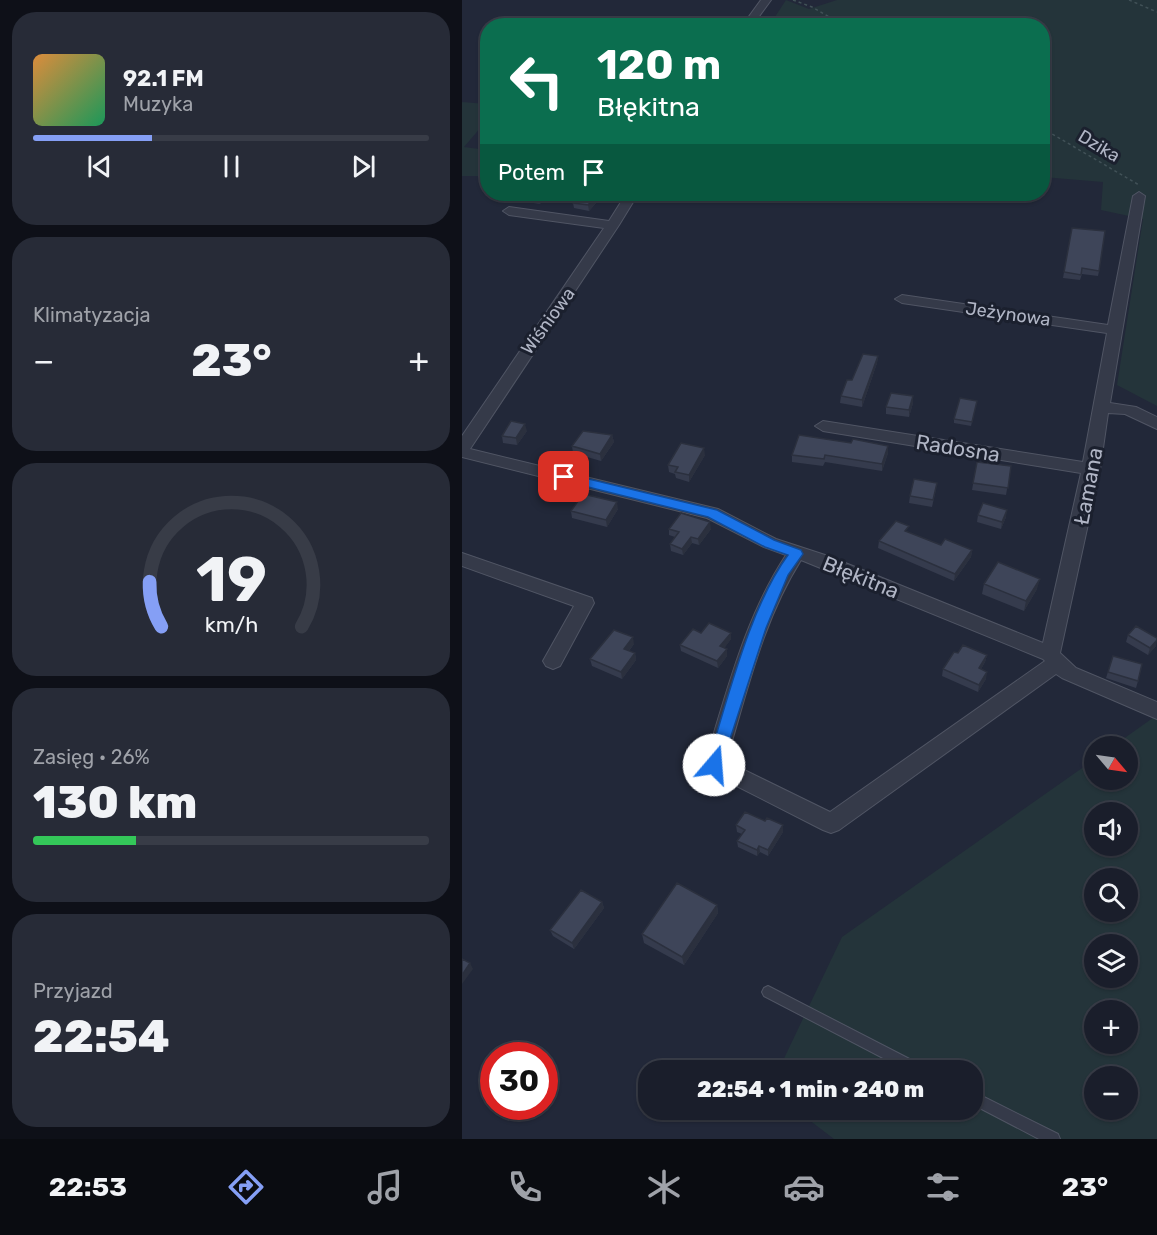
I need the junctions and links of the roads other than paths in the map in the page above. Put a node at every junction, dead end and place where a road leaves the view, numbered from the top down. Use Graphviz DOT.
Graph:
graph roads {
  1 [pos="766,0"];
  2 [pos="753,18"];
  3 [pos="1140,192"];
  4 [pos="628,201"];
  5 [pos="509,211"];
  6 [pos="613,225"];
  7 [pos="902,299"];
  8 [pos="1114,330"];
  9 [pos="1101,409"];
  10 [pos="1157,424"];
  11 [pos="823,426"];
  12 [pos="462,450"];
  13 [pos="1092,469"];
  14 [pos="796,554"];
  15 [pos="462,559"];
  16 [pos="1053,658"];
  17 [pos="553,661"];
  18 [pos="1157,711"];
  19 [pos="768,992"];
  20 [pos="900,1060"];
  21 [pos="983,1103"];
  22 [pos="1053,1139"];
  1 -- 2 [label="street"];
  3 -- 8 [label="street, Łamana"];
  4 -- 6 [label="street, Wiśniowa"];
  5 -- 6 [label="street"];
  6 -- 12 [label="street, Wiśniowa"];
  7 -- 8 [label="street, Jeżynowa"];
  8 -- 9 [label="street, Łamana"];
  9 -- 10 [label="street"];
  9 -- 13 [label="street, Łamana"];
  11 -- 13 [label="street, Radosna"];
  12 -- 14 [label="street, Błękitna"];
  13 -- 16 [label="street, Łamana"];
  14 -- 16 [label="street, Błękitna"];
  14 -- 16 [label="street"];
  15 -- 17 [label="street"];
  16 -- 18 [label="street"];
  19 -- 20 [label="lane"];
  21 -- 22 [label="lane"];
}
